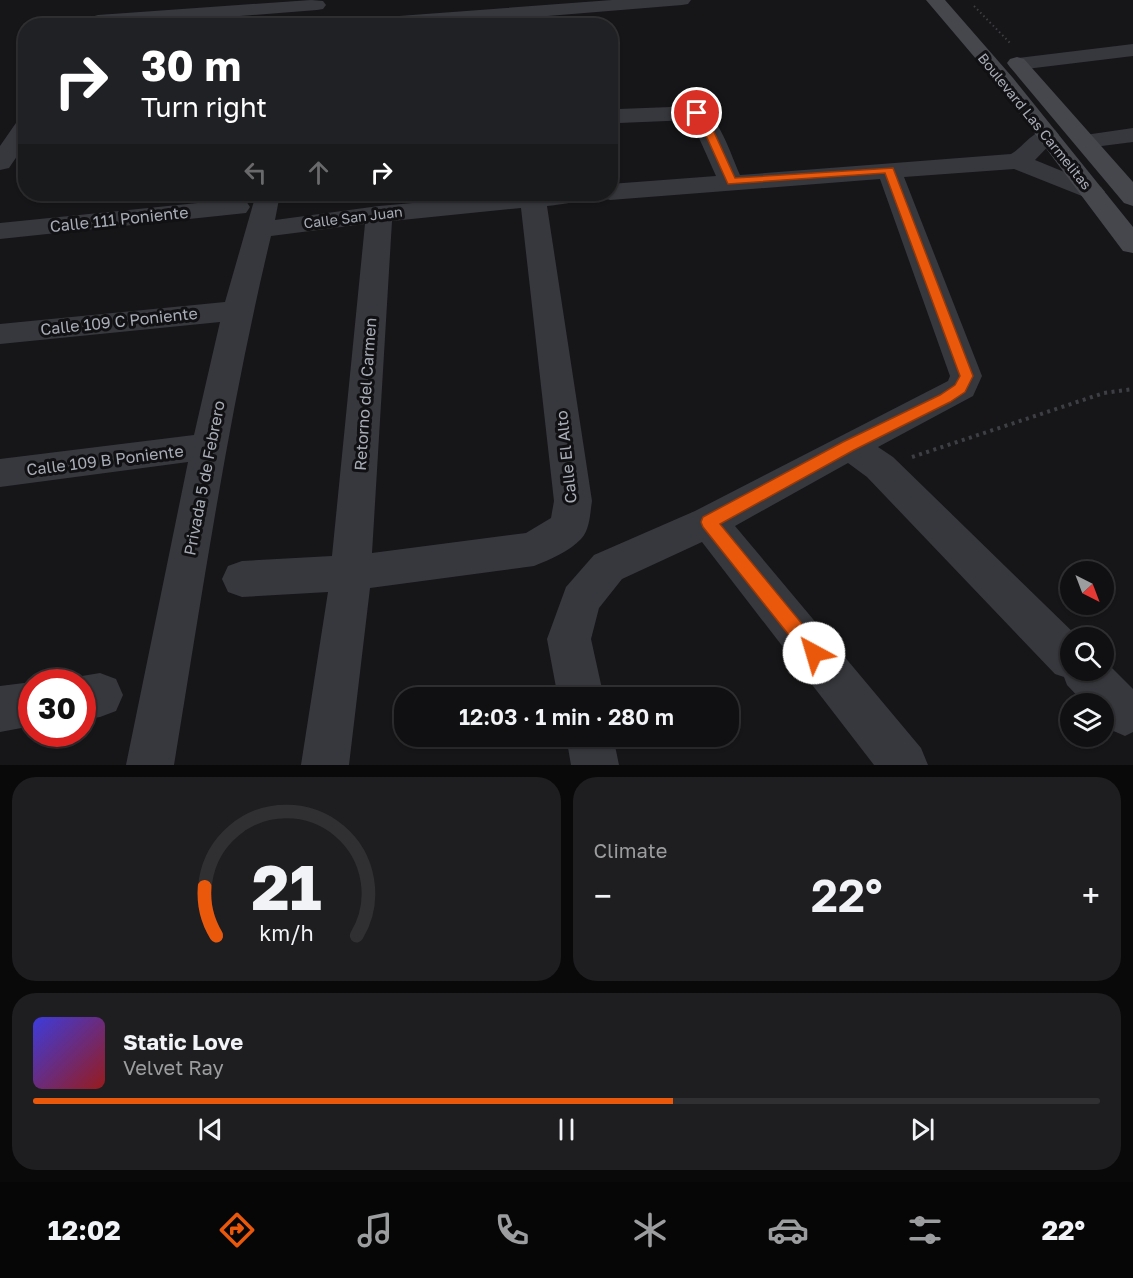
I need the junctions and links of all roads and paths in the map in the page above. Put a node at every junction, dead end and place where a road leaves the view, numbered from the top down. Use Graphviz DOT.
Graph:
graph roads {
  1 [pos="114,0"];
  2 [pos="682,0"];
  3 [pos="935,0"];
  4 [pos="956,0"];
  5 [pos="318,2"];
  6 [pos="100,18"];
  7 [pos="149,18"];
  8 [pos="317,18"];
  9 [pos="449,18"];
  10 [pos="1133,50"];
  11 [pos="1018,64"];
  12 [pos="619,116"];
  13 [pos="1047,135"];
  14 [pos="1133,135"];
  15 [pos="1086,141"];
  16 [pos="1017,161"];
  17 [pos="889,170"];
  18 [pos="731,182"];
  19 [pos="618,191"];
  20 [pos="1092,192"];
  21 [pos="1133,198"];
  22 [pos="266,201"];
  23 [pos="512,201"];
  24 [pos="533,201"];
  25 [pos="237,207"];
  26 [pos="379,214"];
  27 [pos="258,230"];
  28 [pos="0,231"];
  29 [pos="1133,245"];
  30 [pos="238,310"];
  31 [pos="0,334"];
  32 [pos="1133,389"];
  33 [pos="210,447"];
  34 [pos="864,457"];
  35 [pos="0,473"];
  36 [pos="709,522"];
  37 [pos="351,573"];
  38 [pos="242,579"];
  39 [pos="1060,647"];
  40 [pos="1094,681"];
  41 [pos="579,687"];
  42 [pos="18,706"];
  43 [pos="0,709"];
  44 [pos="1125,713"];
  45 [pos="591,747"];
  46 [pos="150,765"];
  47 [pos="325,765"];
  48 [pos="595,765"];
  49 [pos="904,765"];
  1 -- 6 [label="street"];
  2 -- 9 [label="street"];
  3 -- 13 [label="main road, Boulevard Las Carmelitas"];
  4 -- 11 [label="main road, Boulevard Las Carmelitas"];
  5 -- 7 [label="street"];
  5 -- 8 [label="street"];
  10 -- 11 [label="street"];
  11 -- 15 [label="main road, Boulevard Las Carmelitas"];
  12 -- 18 [label="street"];
  13 -- 16 [label="street"];
  13 -- 20 [label="main road, Boulevard Las Carmelitas"];
  14 -- 15 [label="street"];
  15 -- 21 [label="main road, Boulevard Las Carmelitas"];
  16 -- 17 [label="street"];
  16 -- 20 [label="street"];
  17 -- 18 [label="street"];
  17 -- 34 [label="street"];
  18 -- 19 [label="street"];
  20 -- 29 [label="main road, Boulevard Las Carmelitas"];
  22 -- 27 [label="street, Privada 5 de Febrero"];
  23 -- 26 [label="street, Calle San Juan"];
  24 -- 37 [label="street, Calle El Alto"];
  25 -- 28 [label="street, Calle 111 Poniente"];
  26 -- 27 [label="street, Calle San Juan"];
  26 -- 37 [label="street, Retorno del Carmen"];
  27 -- 30 [label="street, Privada 5 de Febrero"];
  30 -- 31 [label="street, Calle 109 C Poniente"];
  30 -- 33 [label="street, Privada 5 de Febrero"];
  32 -- 34 [label="path"];
  33 -- 35 [label="street, Calle 109 B Poniente"];
  33 -- 46 [label="street, Privada 5 de Febrero"];
  34 -- 36 [label="street"];
  34 -- 39 [label="street"];
  36 -- 41 [label="street"];
  36 -- 49 [label="street"];
  37 -- 38 [label="street, Calle El Alto"];
  37 -- 47 [label="street, Retorno del Carmen"];
  40 -- 44 [label="street"];
  42 -- 43 [label="street"];
  45 -- 48 [label="street"];
}
